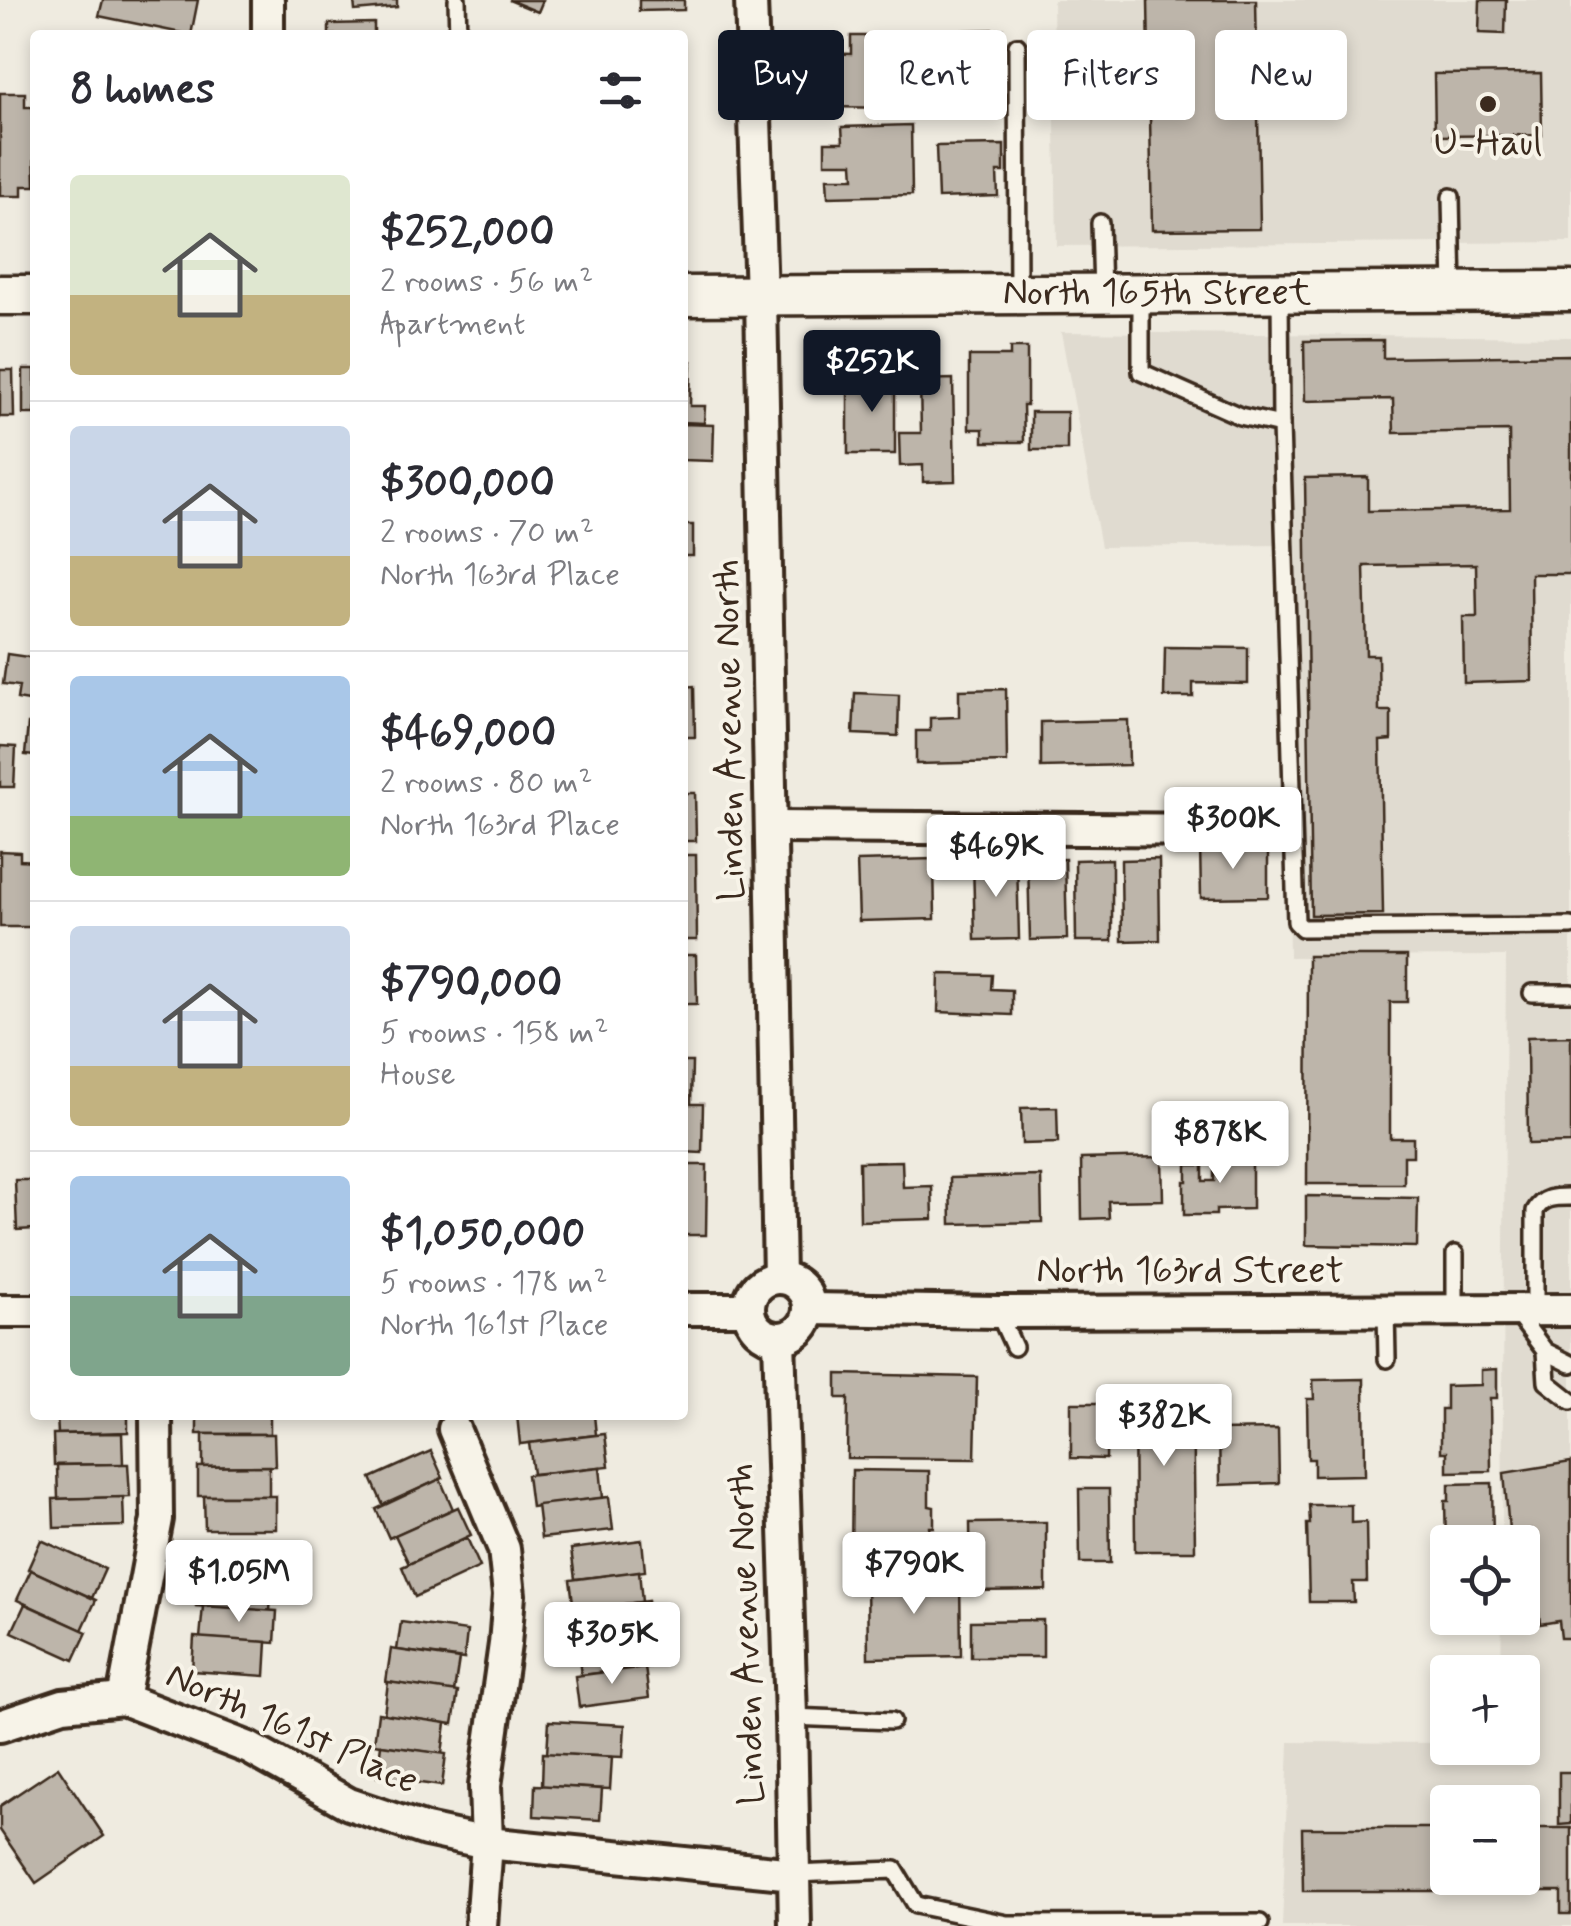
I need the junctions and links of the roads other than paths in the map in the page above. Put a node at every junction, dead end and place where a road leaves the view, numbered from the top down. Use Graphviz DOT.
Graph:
graph roads {
  1 [pos="268,0"];
  2 [pos="456,0"];
  3 [pos="752,0"];
  4 [pos="268,30"];
  5 [pos="458,30"];
  6 [pos="1018,46"];
  7 [pos="1451,197"];
  8 [pos="1100,223"];
  9 [pos="1571,291"];
  10 [pos="1280,292"];
  11 [pos="1452,292"];
  12 [pos="1018,294"];
  13 [pos="1102,294"];
  14 [pos="1142,294"];
  15 [pos="0,295"];
  16 [pos="30,295"];
  17 [pos="688,296"];
  18 [pos="762,296"];
  19 [pos="1281,425"];
  20 [pos="773,828"];
  21 [pos="1238,830"];
  22 [pos="1571,926"];
  23 [pos="1532,993"];
  24 [pos="1571,993"];
  25 [pos="1571,1196"];
  26 [pos="1455,1254"];
  27 [pos="779,1278"];
  28 [pos="688,1308"];
  29 [pos="749,1308"];
  30 [pos="810,1308"];
  31 [pos="1386,1310"];
  32 [pos="1455,1310"];
  33 [pos="1524,1310"];
  34 [pos="1571,1310"];
  35 [pos="0,1311"];
  36 [pos="30,1311"];
  37 [pos="998,1312"];
  38 [pos="779,1339"];
  39 [pos="1014,1347"];
  40 [pos="1545,1351"];
  41 [pos="1387,1359"];
  42 [pos="1571,1364"];
  43 [pos="1571,1401"];
  44 [pos="156,1420"];
  45 [pos="454,1429"];
  46 [pos="123,1699"];
  47 [pos="791,1718"];
  48 [pos="892,1721"];
  49 [pos="0,1726"];
  50 [pos="487,1843"];
  51 [pos="794,1874"];
  52 [pos="1260,1923"];
  53 [pos="481,1926"];
  54 [pos="794,1926"];
  1 -- 4 [label="street"];
  2 -- 5 [label="lane"];
  3 -- 18 [label="street, Linden Avenue North"];
  6 -- 12 [label="lane"];
  7 -- 11 [label="lane"];
  8 -- 13 [label="lane"];
  9 -- 11 [label="street, North 165th Street"];
  10 -- 11 [label="street, North 165th Street"];
  10 -- 14 [label="street, North 165th Street"];
  10 -- 19 [label="lane"];
  12 -- 13 [label="street, North 165th Street"];
  12 -- 18 [label="street, North 165th Street"];
  13 -- 14 [label="street, North 165th Street"];
  14 -- 19 [label="lane"];
  15 -- 16 [label="street"];
  17 -- 18 [label="street, North 165th Street"];
  18 -- 20 [label="street, Linden Avenue North"];
  19 -- 22 [label="lane"];
  20 -- 21 [label="street"];
  20 -- 27 [label="street, Linden Avenue North"];
  23 -- 24 [label="lane"];
  25 -- 33 [label="lane"];
  26 -- 32 [label="lane"];
  27 -- 29 [label="street"];
  27 -- 30 [label="street"];
  28 -- 29 [label="street"];
  29 -- 38 [label="street"];
  30 -- 37 [label="street, North 163rd Street"];
  30 -- 38 [label="street"];
  31 -- 32 [label="street, North 163rd Street"];
  31 -- 37 [label="street, North 163rd Street"];
  31 -- 41 [label="lane"];
  32 -- 33 [label="street, North 163rd Street"];
  33 -- 34 [label="street, North 163rd Street"];
  33 -- 40 [label="lane"];
  35 -- 36 [label="street"];
  37 -- 39 [label="lane"];
  38 -- 47 [label="street, Linden Avenue North"];
  40 -- 42 [label="lane"];
  40 -- 43 [label="lane"];
  44 -- 46 [label="street"];
  45 -- 50 [label="street"];
  46 -- 49 [label="street, North 161st Place"];
  46 -- 50 [label="street, North 161st Place"];
  47 -- 48 [label="lane"];
  47 -- 51 [label="street, Linden Avenue North"];
  50 -- 51 [label="street, North 161st Place"];
  50 -- 53 [label="street"];
  51 -- 52 [label="lane"];
  51 -- 54 [label="street, Linden Avenue North"];
}
